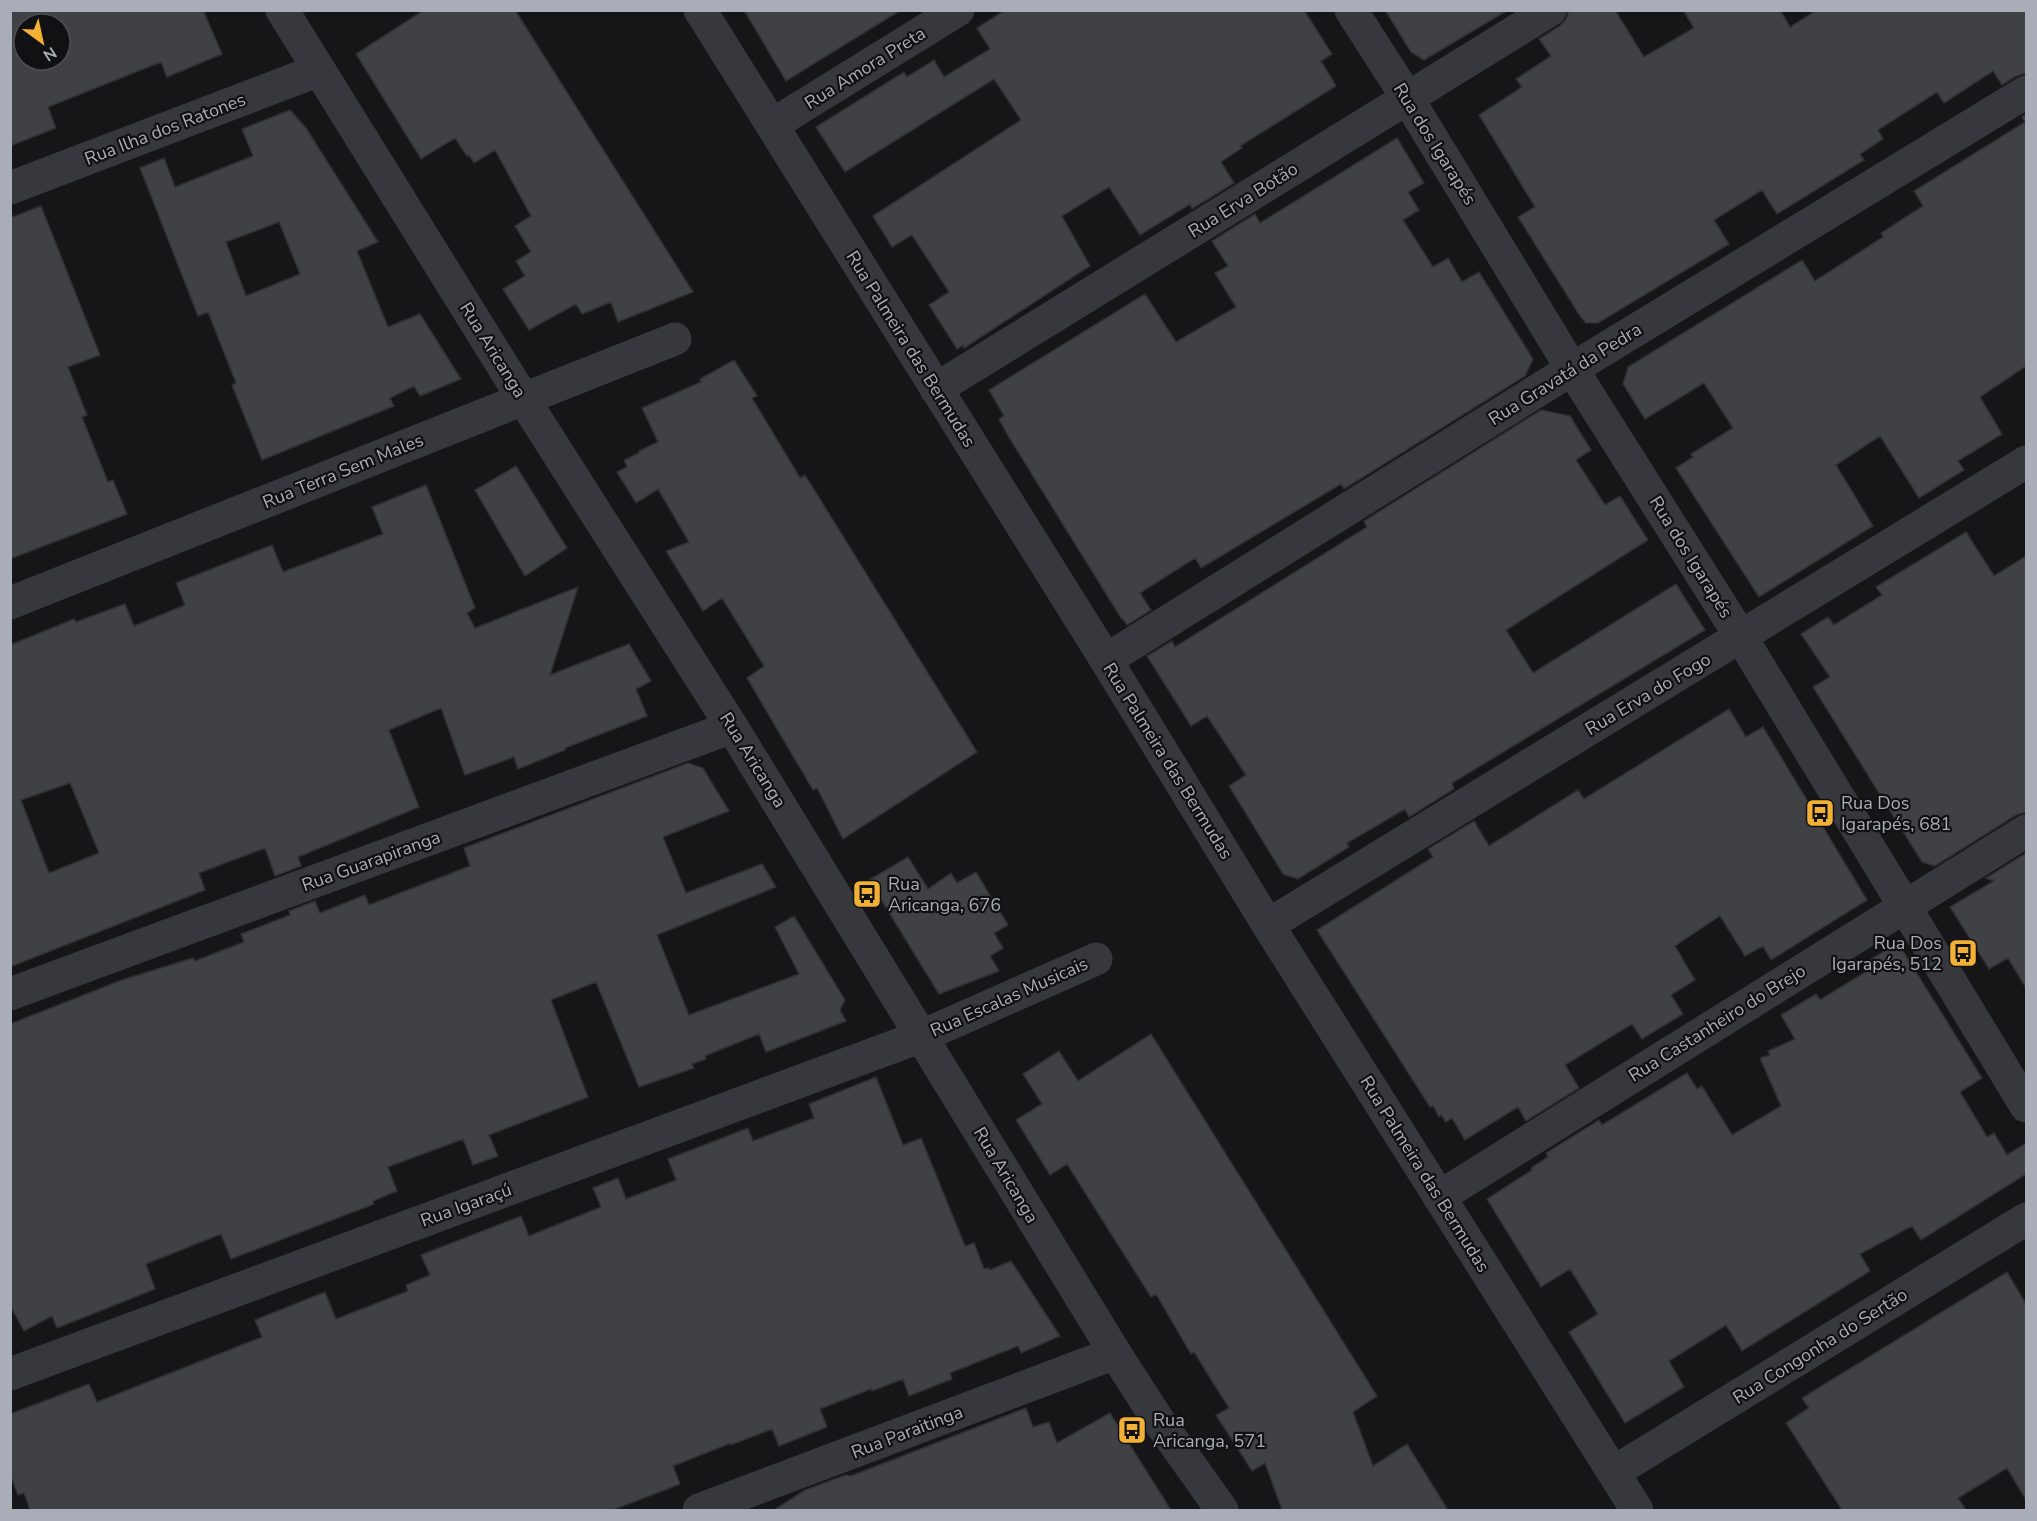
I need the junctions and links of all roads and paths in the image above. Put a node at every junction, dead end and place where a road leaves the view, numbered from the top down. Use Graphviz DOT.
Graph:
graph roads {
  1 [pos="282,10"];
  2 [pos="700,10"];
  3 [pos="958,10"];
  4 [pos="1351,10"];
  5 [pos="1550,10"];
  6 [pos="319,70"];
  7 [pos="2026,92"];
  8 [pos="1408,99"];
  9 [pos="772,125"];
  10 [pos="10,188"];
  11 [pos="675,339"];
  12 [pos="1572,369"];
  13 [pos="936,389"];
  14 [pos="524,399"];
  15 [pos="2026,462"];
  16 [pos="10,603"];
  17 [pos="1741,637"];
  18 [pos="1106,660"];
  19 [pos="732,727"];
  20 [pos="2026,831"];
  21 [pos="1906,906"];
  22 [pos="1268,925"];
  23 [pos="1096,959"];
  24 [pos="10,994"];
  25 [pos="922,1036"];
  26 [pos="2026,1106"];
  27 [pos="1439,1197"];
  28 [pos="2026,1219"];
  29 [pos="1115,1353"];
  30 [pos="10,1374"];
  31 [pos="1614,1472"];
  32 [pos="699,1510"];
  33 [pos="1222,1510"];
  34 [pos="1637,1510"];
  1 -- 6 [label="street, Rua Aricanga"];
  2 -- 9 [label="street, Rua Palmeira das Bermudas"];
  3 -- 9 [label="street, Rua Amora Preta"];
  4 -- 8 [label="street, Rua dos Igarapés"];
  5 -- 8 [label="street, Rua Erva Botão"];
  6 -- 10 [label="street, Rua Ilha dos Ratones"];
  6 -- 14 [label="street, Rua Aricanga"];
  7 -- 12 [label="street, Rua Gravatá da Pedra"];
  8 -- 12 [label="street, Rua dos Igarapés"];
  8 -- 13 [label="street, Rua Erva Botão"];
  9 -- 13 [label="street, Rua Palmeira das Bermudas"];
  11 -- 14 [label="street, Rua Terra Sem Males"];
  12 -- 17 [label="street, Rua dos Igarapés"];
  12 -- 18 [label="street, Rua Gravatá da Pedra"];
  13 -- 18 [label="street, Rua Palmeira das Bermudas"];
  14 -- 16 [label="street, Rua Terra Sem Males"];
  14 -- 19 [label="street, Rua Aricanga"];
  15 -- 17 [label="street, Rua Erva do Fogo"];
  17 -- 21 [label="street, Rua dos Igarapés"];
  17 -- 22 [label="street, Rua Erva do Fogo"];
  18 -- 22 [label="street, Rua Palmeira das Bermudas"];
  19 -- 24 [label="street, Rua Guarapiranga"];
  19 -- 25 [label="street, Rua Aricanga"];
  20 -- 21 [label="street, Rua Castanheiro do Brejo"];
  21 -- 26 [label="street, Rua dos Igarapés"];
  21 -- 27 [label="street, Rua Castanheiro do Brejo"];
  22 -- 27 [label="street, Rua Palmeira das Bermudas"];
  23 -- 25 [label="street, Rua Escalas Musicais"];
  25 -- 29 [label="street, Rua Aricanga"];
  25 -- 30 [label="street, Rua Igaraçú"];
  27 -- 31 [label="street, Rua Palmeira das Bermudas"];
  28 -- 31 [label="street, Rua Congonha do Sertão"];
  29 -- 32 [label="street, Rua Paraitinga"];
  29 -- 33 [label="street, Rua Aricanga"];
  31 -- 34 [label="street, Rua Palmeira das Bermudas"];
}
